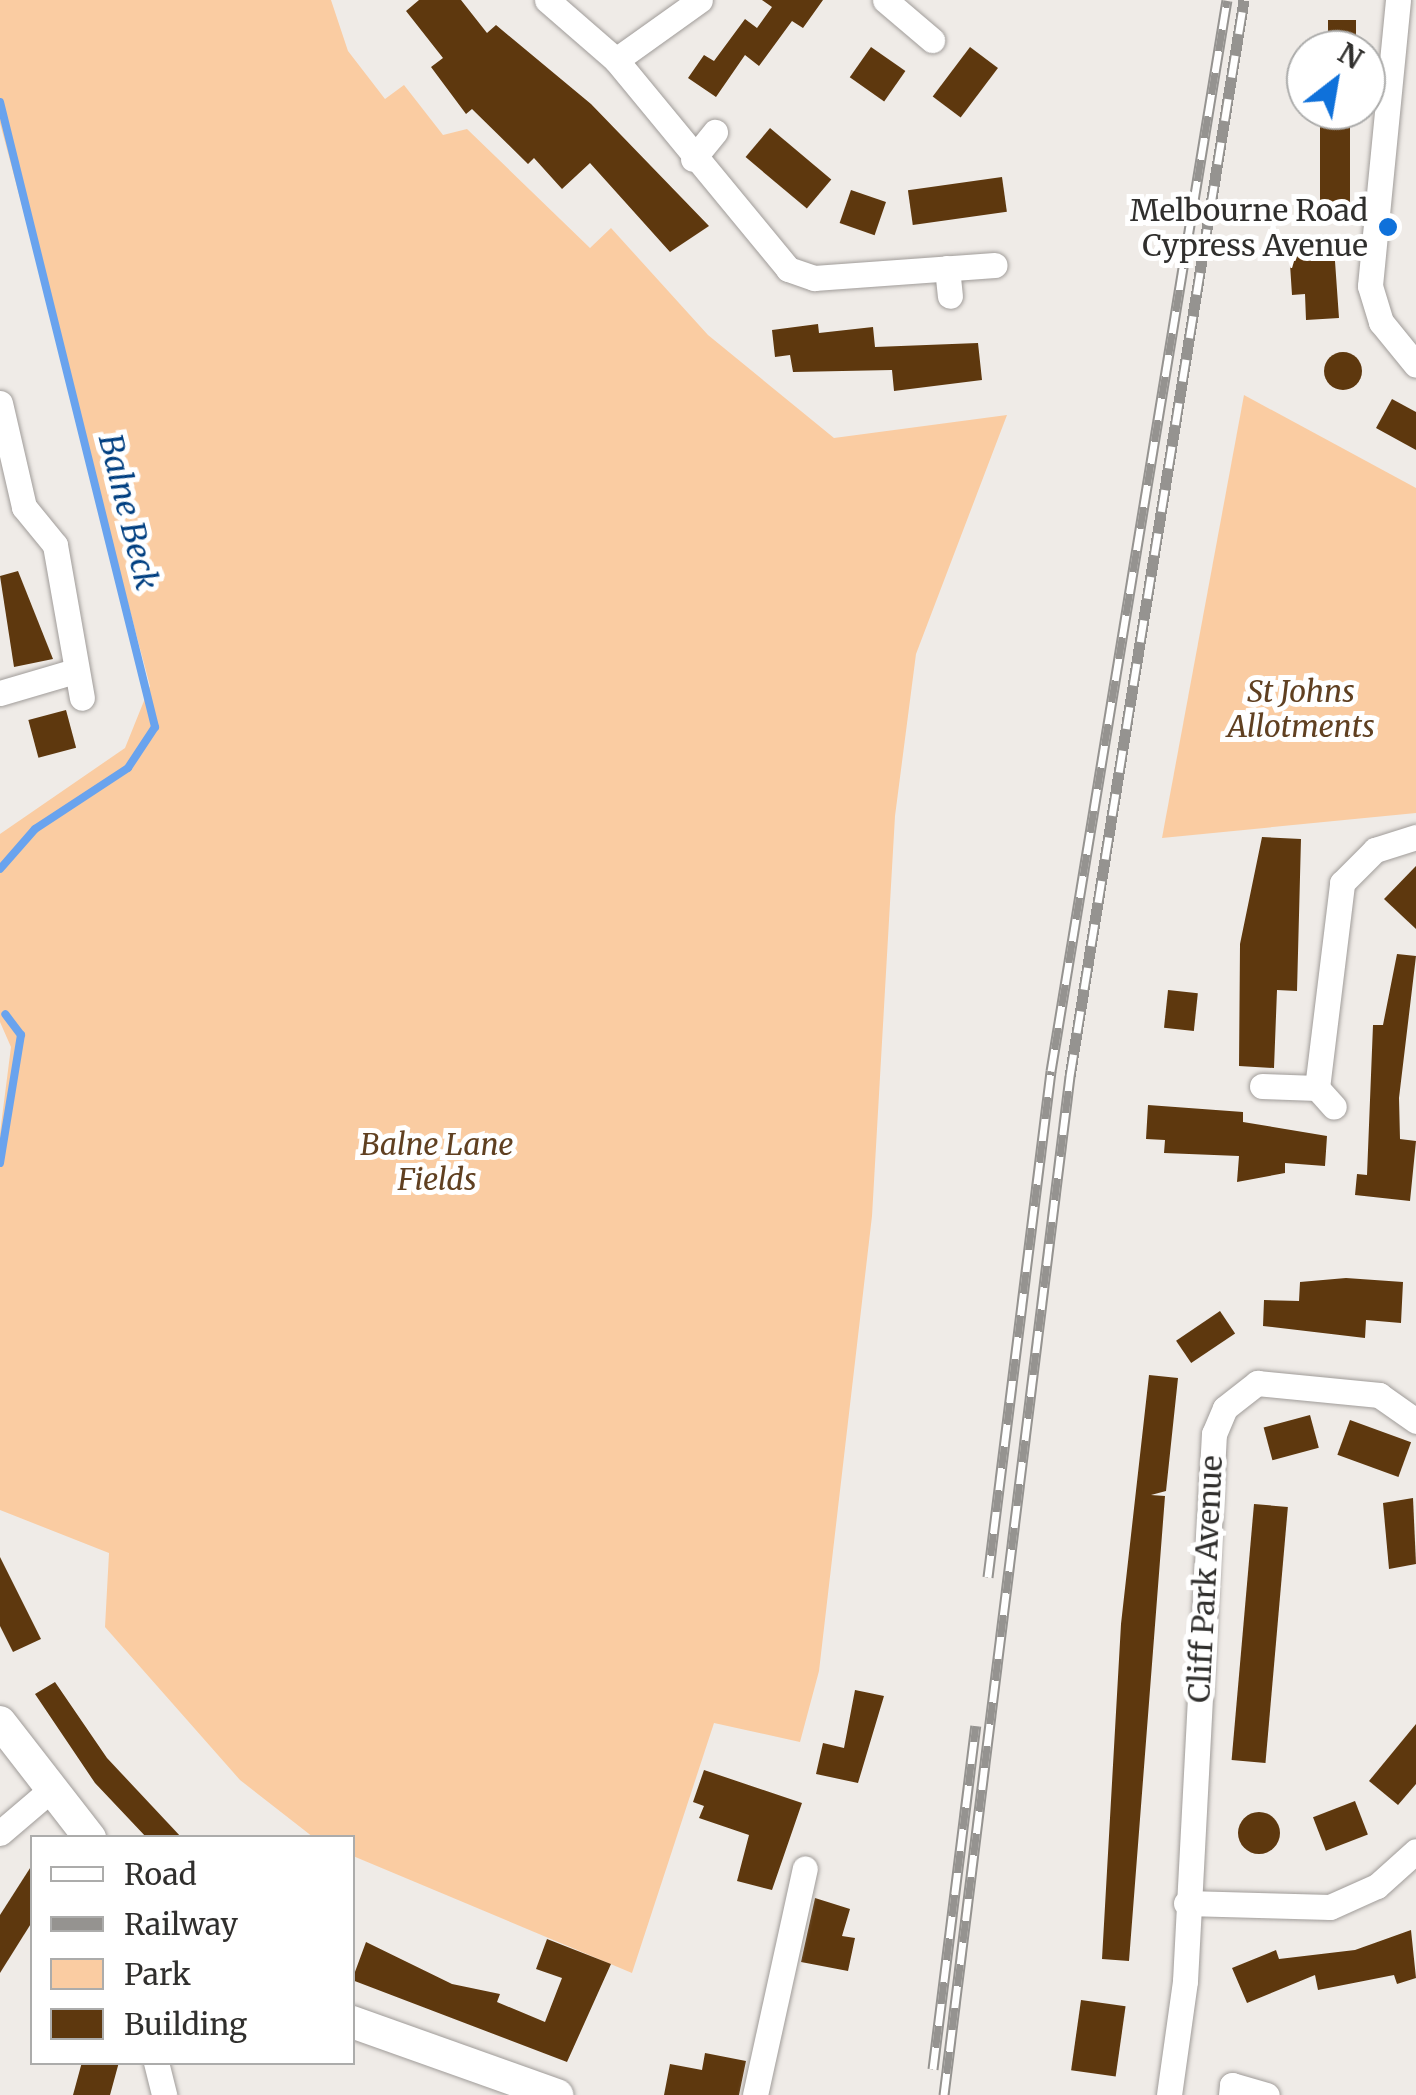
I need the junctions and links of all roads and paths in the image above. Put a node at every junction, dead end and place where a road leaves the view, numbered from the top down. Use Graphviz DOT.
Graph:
graph roads {
  1 [pos="547,0"];
  2 [pos="700,0"];
  3 [pos="1398,0"];
  4 [pos="894,2"];
  5 [pos="932,40"];
  6 [pos="616,60"];
  7 [pos="715,132"];
  8 [pos="693,159"];
  9 [pos="995,265"];
  10 [pos="947,268"];
  11 [pos="950,296"];
  12 [pos="1409,361"];
  13 [pos="0,404"];
  14 [pos="75,671"];
  15 [pos="0,692"];
  16 [pos="82,698"];
  17 [pos="1416,838"];
  18 [pos="1262,1086"];
  19 [pos="1416,1421"];
  20 [pos="0,1722"];
  21 [pos="48,1793"];
  22 [pos="0,1833"];
  23 [pos="87,1835"];
  24 [pos="1416,1851"];
  25 [pos="804,1868"];
  26 [pos="1186,1903"];
  27 [pos="355,2023"];
  28 [pos="157,2065"];
  29 [pos="164,2095"];
  30 [pos="558,2095"];
  31 [pos="756,2095"];
  32 [pos="1169,2095"];
  33 [pos="1230,2095"];
  34 [pos="1266,2095"];
  1 -- 6 [label="street"];
  2 -- 6 [label="street"];
  3 -- 12 [label="street"];
  4 -- 5 [label="street"];
  6 -- 8 [label="street"];
  7 -- 8 [label="street"];
  8 -- 10 [label="street"];
  9 -- 10 [label="street"];
  10 -- 11 [label="street"];
  13 -- 14 [label="street"];
  14 -- 15 [label="street"];
  14 -- 16 [label="street"];
  17 -- 18 [label="street"];
  19 -- 26 [label="street, Cliff Park Avenue"];
  20 -- 21 [label="street"];
  21 -- 22 [label="street"];
  21 -- 23 [label="street"];
  24 -- 26 [label="street"];
  25 -- 31 [label="street"];
  26 -- 32 [label="street, Cliff Park Avenue"];
  27 -- 30 [label="street"];
  28 -- 29 [label="street"];
  33 -- 34 [label="street"];
}
